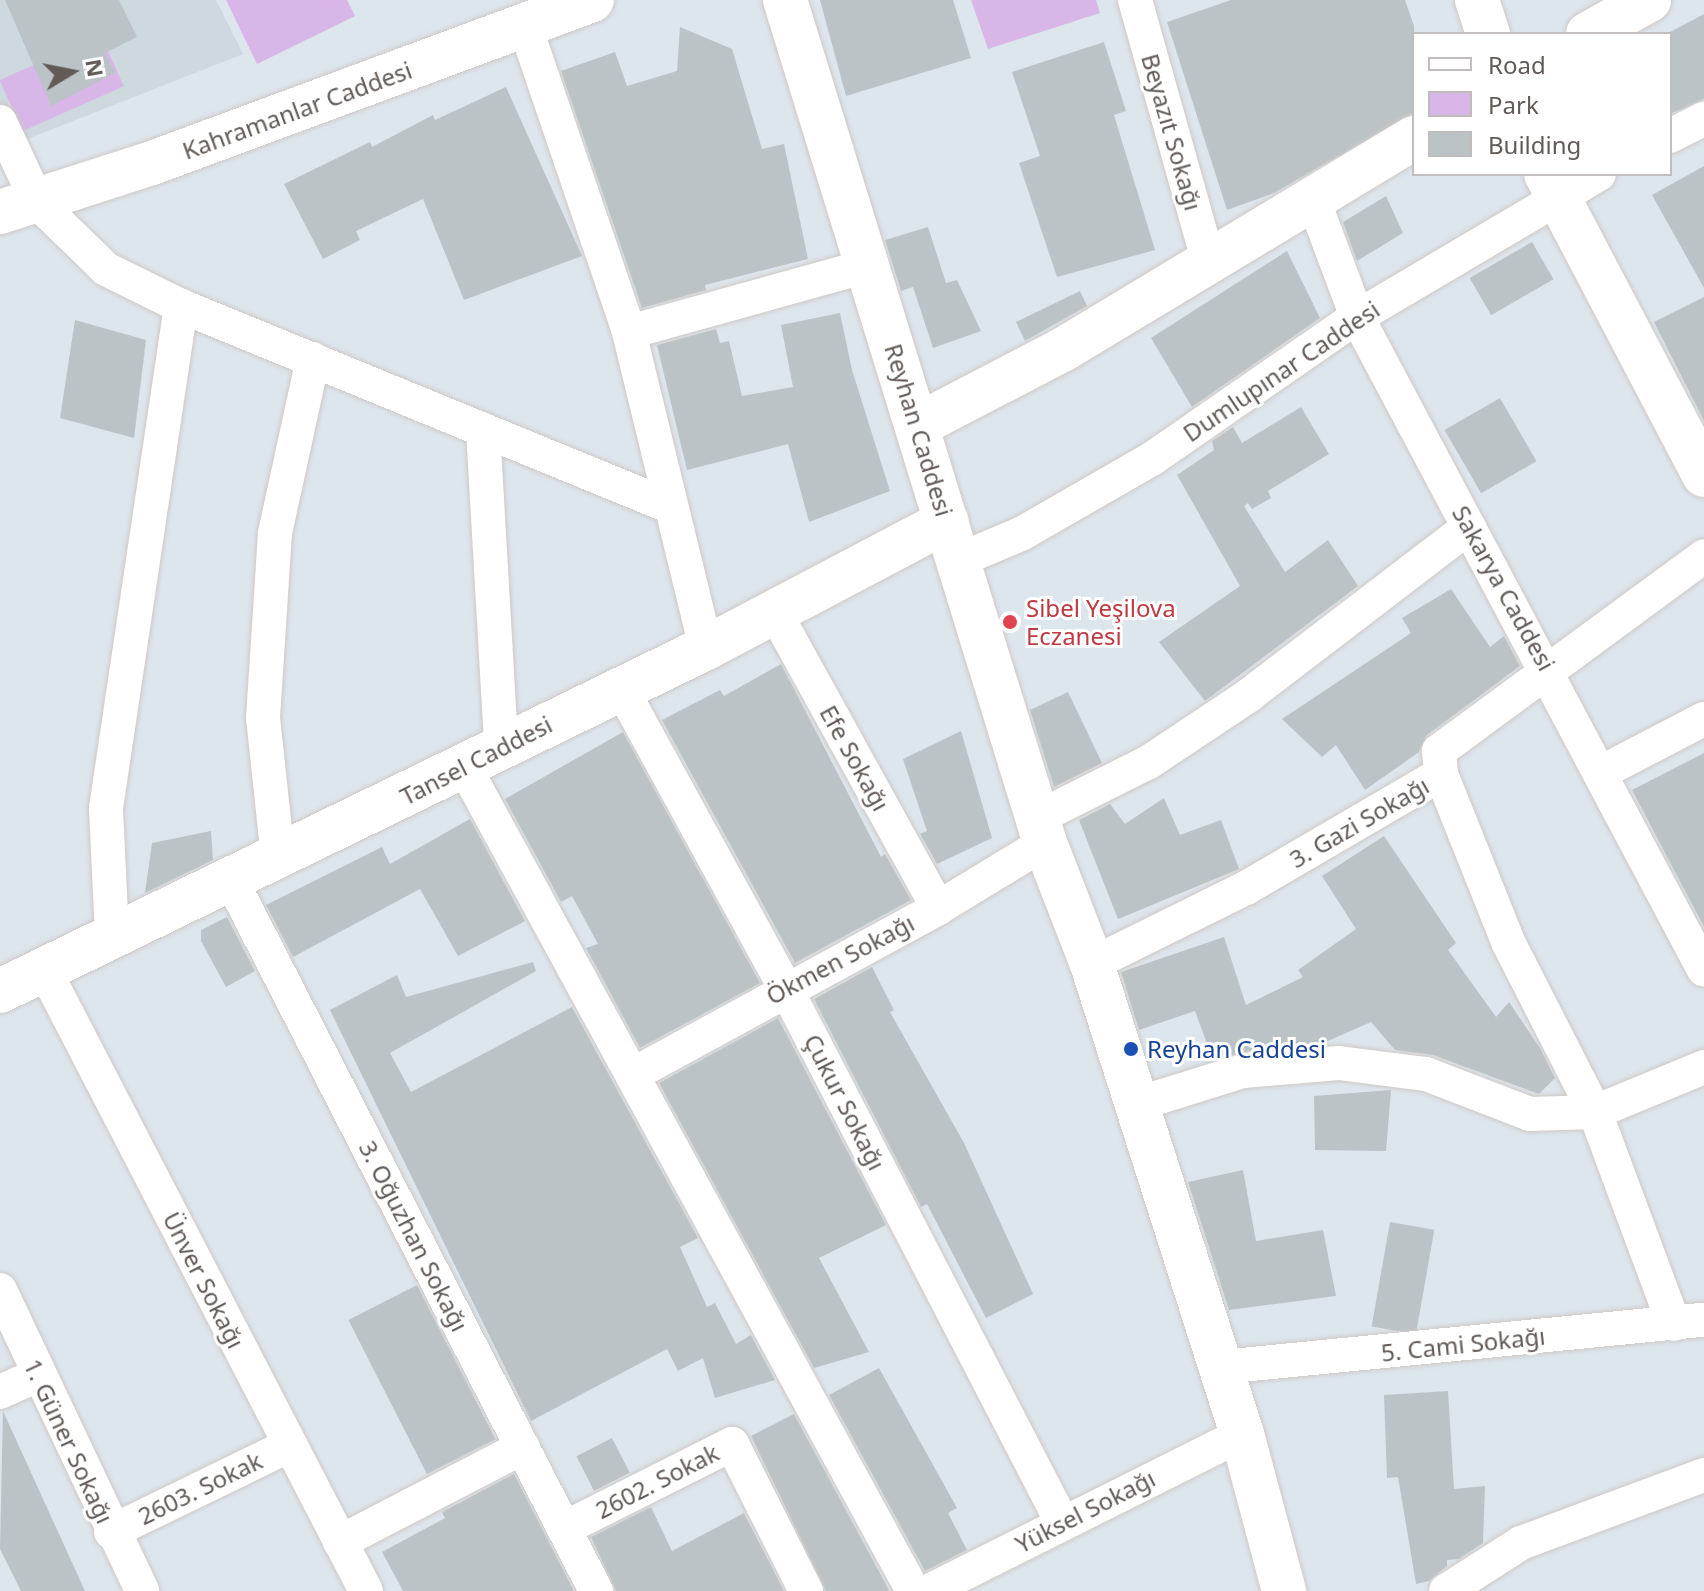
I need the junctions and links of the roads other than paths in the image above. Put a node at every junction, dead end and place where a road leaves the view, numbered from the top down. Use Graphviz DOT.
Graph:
graph roads {
  1 [pos="592,0"];
  2 [pos="785,0"];
  3 [pos="1135,0"];
  4 [pos="1477,0"];
  5 [pos="1649,0"];
  6 [pos="525,26"];
  7 [pos="1487,32"];
  8 [pos="1592,32"];
  9 [pos="1704,119"];
  10 [pos="0,122"];
  11 [pos="1672,135"];
  12 [pos="1412,139"];
  13 [pos="1590,176"];
  14 [pos="1552,185"];
  15 [pos="1314,202"];
  16 [pos="19,207"];
  17 [pos="1209,264"];
  18 [pos="867,266"];
  19 [pos="181,306"];
  20 [pos="1357,317"];
  21 [pos="629,332"];
  22 [pos="313,359"];
  23 [pos="918,425"];
  24 [pos="483,430"];
  25 [pos="1698,450"];
  26 [pos="669,506"];
  27 [pos="1469,527"];
  28 [pos="953,540"];
  29 [pos="1704,556"];
  30 [pos="773,609"];
  31 [pos="706,648"];
  32 [pos="1549,669"];
  33 [pos="620,686"];
  34 [pos="1704,719"];
  35 [pos="483,757"];
  36 [pos="1602,772"];
  37 [pos="1441,774"];
  38 [pos="1041,830"];
  39 [pos="278,858"];
  40 [pos="232,882"];
  41 [pos="938,908"];
  42 [pos="112,936"];
  43 [pos="1092,964"];
  44 [pos="44,969"];
  45 [pos="1704,970"];
  46 [pos="785,987"];
  47 [pos="0,991"];
  48 [pos="1704,1067"];
  49 [pos="634,1074"];
  50 [pos="1137,1104"];
  51 [pos="1595,1112"];
  52 [pos="0,1290"];
  53 [pos="1689,1322"];
  54 [pos="1221,1367"];
  55 [pos="38,1375"];
  56 [pos="0,1392"];
  57 [pos="1242,1434"];
  58 [pos="290,1445"];
  59 [pos="523,1447"];
  60 [pos="1704,1475"];
  61 [pos="1062,1522"];
  62 [pos="565,1528"];
  63 [pos="111,1532"];
  64 [pos="340,1542"];
  65 [pos="142,1591"];
  66 [pos="366,1591"];
  67 [pos="596,1591"];
  68 [pos="806,1591"];
  69 [pos="913,1591"];
  70 [pos="929,1591"];
  71 [pos="1284,1591"];
  72 [pos="1446,1591"];
  1 -- 6 [label="street, Kahramanlar Caddesi"];
  2 -- 18 [label="street, Reyhan Caddesi"];
  3 -- 17 [label="street, Beyazıt Sokağı"];
  4 -- 7 [label="street"];
  5 -- 8 [label="street"];
  6 -- 16 [label="street, Kahramanlar Caddesi"];
  6 -- 21 [label="street"];
  9 -- 11 [label="street"];
  10 -- 16 [label="street"];
  12 -- 15 [label="street"];
  13 -- 14 [label="street, Dumlupınar Caddesi"];
  14 -- 20 [label="street, Dumlupınar Caddesi"];
  14 -- 25 [label="street"];
  15 -- 17 [label="street"];
  15 -- 20 [label="street, Sakarya Caddesi"];
  16 -- 19 [label="street"];
  17 -- 23 [label="street"];
  18 -- 21 [label="street"];
  18 -- 23 [label="street, Reyhan Caddesi"];
  19 -- 22 [label="street"];
  19 -- 42 [label="street"];
  20 -- 27 [label="street, Sakarya Caddesi"];
  20 -- 28 [label="street, Dumlupınar Caddesi"];
  21 -- 26 [label="street"];
  22 -- 24 [label="street"];
  22 -- 39 [label="street"];
  23 -- 28 [label="street, Reyhan Caddesi"];
  24 -- 26 [label="street"];
  24 -- 35 [label="street"];
  26 -- 31 [label="street"];
  27 -- 32 [label="street, Sakarya Caddesi"];
  27 -- 38 [label="street, Ökmen Sokağı"];
  28 -- 30 [label="street, Tansel Caddesi"];
  28 -- 38 [label="street, Reyhan Caddesi"];
  29 -- 32 [label="street, 3. Gazi Sokağı"];
  30 -- 31 [label="street, Tansel Caddesi"];
  30 -- 41 [label="street, Efe Sokağı"];
  31 -- 33 [label="street, Tansel Caddesi"];
  32 -- 36 [label="street, Sakarya Caddesi"];
  32 -- 37 [label="street, 3. Gazi Sokağı"];
  33 -- 35 [label="street, Tansel Caddesi"];
  33 -- 46 [label="street, Çukur Sokağı"];
  34 -- 36 [label="street"];
  35 -- 39 [label="street, Tansel Caddesi"];
  35 -- 49 [label="street"];
  36 -- 45 [label="street, Sakarya Caddesi"];
  37 -- 43 [label="street, 3. Gazi Sokağı"];
  37 -- 51 [label="street"];
  38 -- 41 [label="street, Ökmen Sokağı"];
  38 -- 43 [label="street, Reyhan Caddesi"];
  39 -- 40 [label="street, Tansel Caddesi"];
  40 -- 42 [label="street, Tansel Caddesi"];
  40 -- 59 [label="street, 3. Oğuzhan Sokağı"];
  41 -- 46 [label="street, Ökmen Sokağı"];
  42 -- 44 [label="street, Tansel Caddesi"];
  43 -- 50 [label="street, Reyhan Caddesi"];
  44 -- 47 [label="street, Tansel Caddesi"];
  44 -- 58 [label="street, Ünver Sokağı"];
  46 -- 49 [label="street, Ökmen Sokağı"];
  46 -- 61 [label="street, Çukur Sokağı"];
  48 -- 51 [label="street"];
  49 -- 69 [label="street"];
  50 -- 51 [label="street"];
  50 -- 54 [label="street, Reyhan Caddesi"];
  51 -- 53 [label="street"];
  52 -- 55 [label="street, 1. Güner Sokağı"];
  53 -- 54 [label="street, 5. Cami Sokağı"];
  54 -- 57 [label="street, Reyhan Caddesi"];
  55 -- 56 [label="street"];
  55 -- 63 [label="street, 1. Güner Sokağı"];
  57 -- 61 [label="street, Yüksel Sokağı"];
  57 -- 71 [label="street, Reyhan Caddesi"];
  58 -- 63 [label="street, 2603. Sokak"];
  58 -- 64 [label="street, Ünver Sokağı"];
  59 -- 62 [label="street, 3. Oğuzhan Sokağı"];
  59 -- 64 [label="street"];
  60 -- 72 [label="street"];
  61 -- 70 [label="street, Yüksel Sokağı"];
  62 -- 67 [label="street, 3. Oğuzhan Sokağı"];
  62 -- 68 [label="street, 2602. Sokak"];
  63 -- 65 [label="street, 1. Güner Sokağı"];
  64 -- 66 [label="street, Ünver Sokağı"];
}
